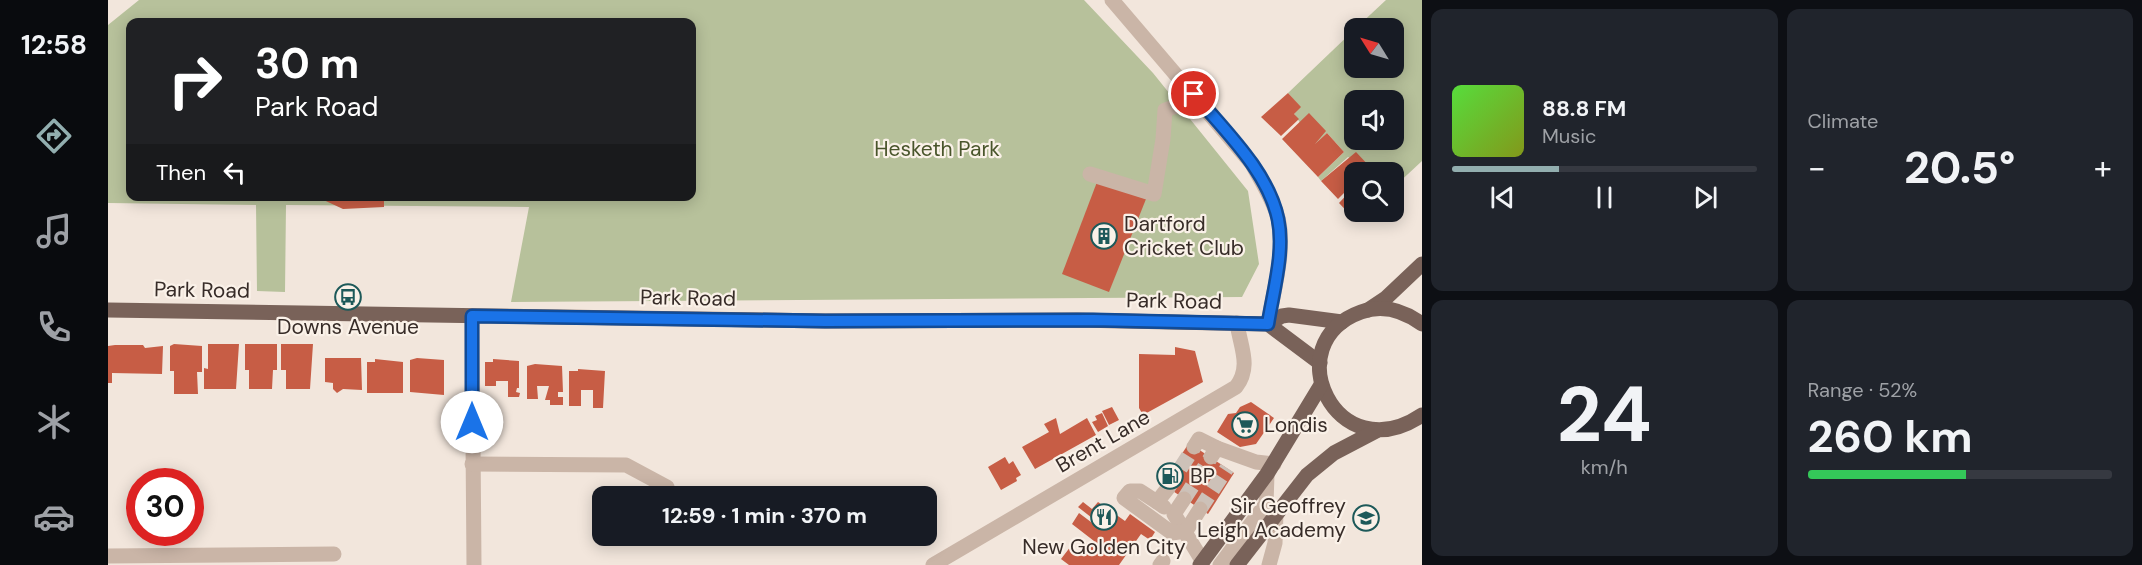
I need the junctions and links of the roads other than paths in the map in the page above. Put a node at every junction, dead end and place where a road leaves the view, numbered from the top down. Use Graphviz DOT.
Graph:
graph roads {
  1 [pos="1112,0"];
  2 [pos="1194,94"];
  3 [pos="1090,174"];
  4 [pos="1422,264"];
  5 [pos="108,310"];
  6 [pos="1368,310"];
  7 [pos="472,316"];
  8 [pos="1342,322"];
  9 [pos="1237,323"];
  10 [pos="1268,324"];
  11 [pos="1422,324"];
  12 [pos="1320,363"];
  13 [pos="1321,385"];
  14 [pos="1422,415"];
  15 [pos="1376,431"];
  16 [pos="1194,447"];
  17 [pos="472,464"];
  18 [pos="1270,469"];
  19 [pos="665,486"];
  20 [pos="1168,488"];
  21 [pos="1184,499"];
  22 [pos="1157,502"];
  23 [pos="1200,509"];
  24 [pos="1276,512"];
  25 [pos="1174,514"];
  26 [pos="1186,531"];
  27 [pos="334,554"];
  28 [pos="113,559"];
  29 [pos="1202,563"];
  30 [pos="474,565"];
  31 [pos="933,565"];
  32 [pos="1220,565"];
  33 [pos="1237,565"];
  34 [pos="1269,565"];
  1 -- 2 [label="street"];
  2 -- 3 [label="street"];
  2 -- 10 [label="street"];
  4 -- 6 [label="main road"];
  5 -- 7 [label="main road, Park Road"];
  6 -- 8 [label="main road"];
  6 -- 11 [label="main road"];
  7 -- 9 [label="main road, Park Road"];
  7 -- 17 [label="street"];
  8 -- 10 [label="main road, Park Road"];
  8 -- 12 [label="main road"];
  9 -- 10 [label="main road, Park Road"];
  9 -- 31 [label="street, Brent Lane"];
  10 -- 12 [label="main road"];
  12 -- 13 [label="main road"];
  13 -- 15 [label="main road"];
  13 -- 18 [label="main road"];
  14 -- 15 [label="main road"];
  15 -- 24 [label="main road"];
  16 -- 18 [label="street"];
  17 -- 19 [label="street"];
  17 -- 30 [label="street"];
  18 -- 29 [label="main road"];
  18 -- 32 [label="street"];
  20 -- 22 [label="street"];
  21 -- 25 [label="street"];
  22 -- 25 [label="street"];
  22 -- 26 [label="street"];
  23 -- 26 [label="street"];
  24 -- 33 [label="main road"];
  24 -- 34 [label="street"];
  25 -- 26 [label="street"];
  26 -- 29 [label="street"];
  27 -- 28 [label="street"];
}
